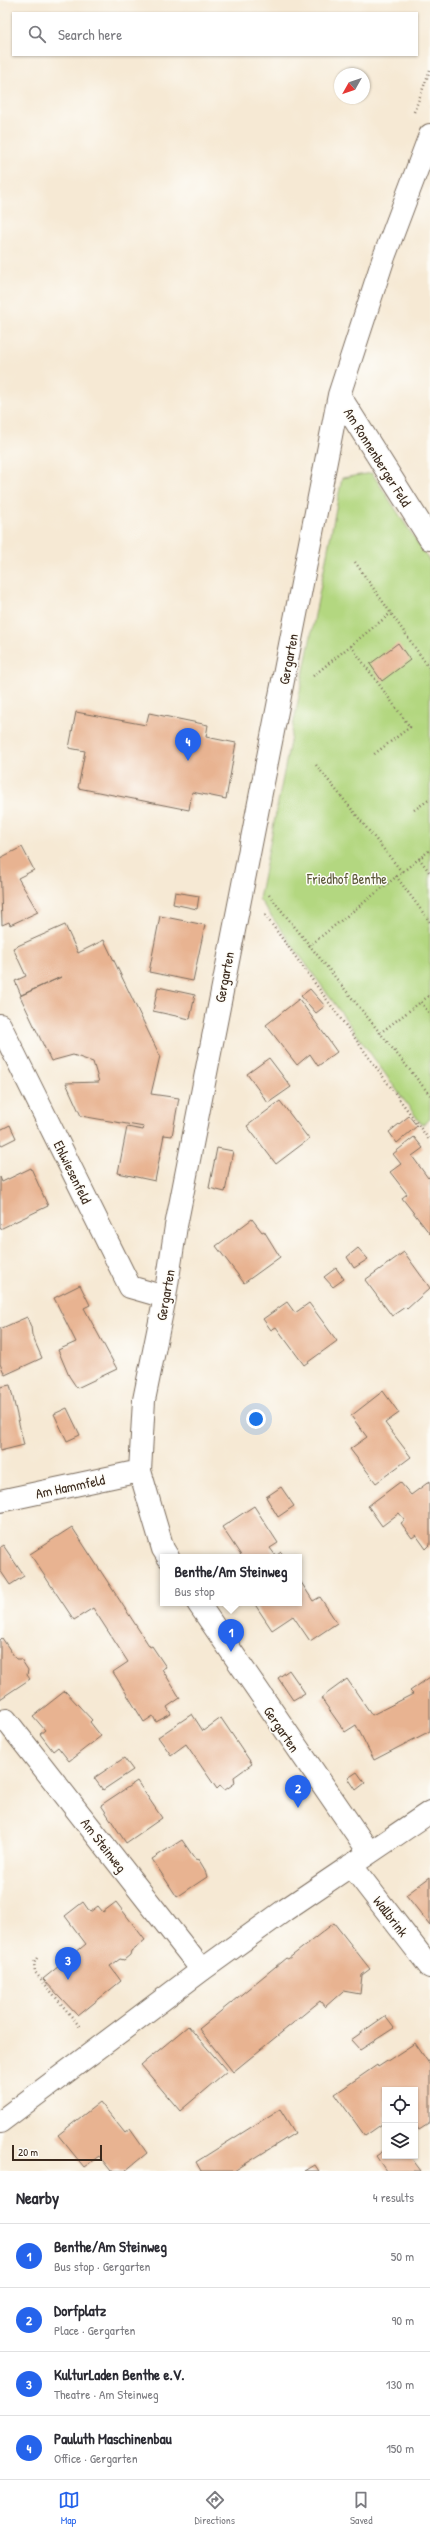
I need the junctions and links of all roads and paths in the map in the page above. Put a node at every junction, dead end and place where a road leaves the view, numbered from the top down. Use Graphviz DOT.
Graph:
graph roads {
  1 [pos="430,134"];
  2 [pos="339,395"];
  3 [pos="430,539"];
  4 [pos="355,562"];
  5 [pos="391,613"];
  6 [pos="351,646"];
  7 [pos="430,669"];
  8 [pos="313,676"];
  9 [pos="373,755"];
  10 [pos="316,766"];
  11 [pos="430,799"];
  12 [pos="414,810"];
  13 [pos="430,850"];
  14 [pos="419,858"];
  15 [pos="402,872"];
  16 [pos="430,873"];
  17 [pos="396,876"];
  18 [pos="242,882"];
  19 [pos="430,922"];
  20 [pos="309,946"];
  21 [pos="430,995"];
  22 [pos="421,1002"];
  23 [pos="430,1015"];
  24 [pos="0,1025"];
  25 [pos="380,1033"];
  26 [pos="430,1095"];
  27 [pos="430,1141"];
  28 [pos="165,1297"];
  29 [pos="140,1471"];
  30 [pos="0,1501"];
  31 [pos="166,1554"];
  32 [pos="200,1606"];
  33 [pos="6,1720"];
  34 [pos="430,1812"];
  35 [pos="369,1852"];
  36 [pos="351,1865"];
  37 [pos="37,1958"];
  38 [pos="430,1967"];
  39 [pos="202,1970"];
  40 [pos="84,2032"];
  41 [pos="3,2124"];
  1 -- 2 [label="street, Gergarten"];
  2 -- 3 [label="street, Am Ronnenberger Feld"];
  2 -- 18 [label="street, Gergarten"];
  4 -- 5 [label="path"];
  5 -- 6 [label="path"];
  5 -- 7 [label="path"];
  6 -- 8 [label="path"];
  6 -- 9 [label="path"];
  10 -- 15 [label="path"];
  11 -- 12 [label="path"];
  13 -- 14 [label="path"];
  14 -- 15 [label="path"];
  14 -- 16 [label="path"];
  15 -- 17 [label="path"];
  17 -- 19 [label="path"];
  17 -- 20 [label="path"];
  18 -- 20 [label="path"];
  18 -- 27 [label="path"];
  18 -- 28 [label="street, Gergarten"];
  20 -- 25 [label="path"];
  21 -- 22 [label="path"];
  22 -- 23 [label="path"];
  22 -- 25 [label="path"];
  24 -- 28 [label="street, Ehlwiesenfeld"];
  25 -- 26 [label="path"];
  28 -- 29 [label="street, Gergarten"];
  29 -- 30 [label="street, Am Hammfeld"];
  29 -- 31 [label="street, Gergarten"];
  32 -- 35 [label="street, Gergarten"];
  33 -- 39 [label="street, Am Steinweg"];
  34 -- 35 [label="street"];
  35 -- 36 [label="street"];
  36 -- 38 [label="street, Wallbrink"];
  36 -- 39 [label="street"];
  37 -- 40 [label="path"];
  39 -- 41 [label="street"];
}
